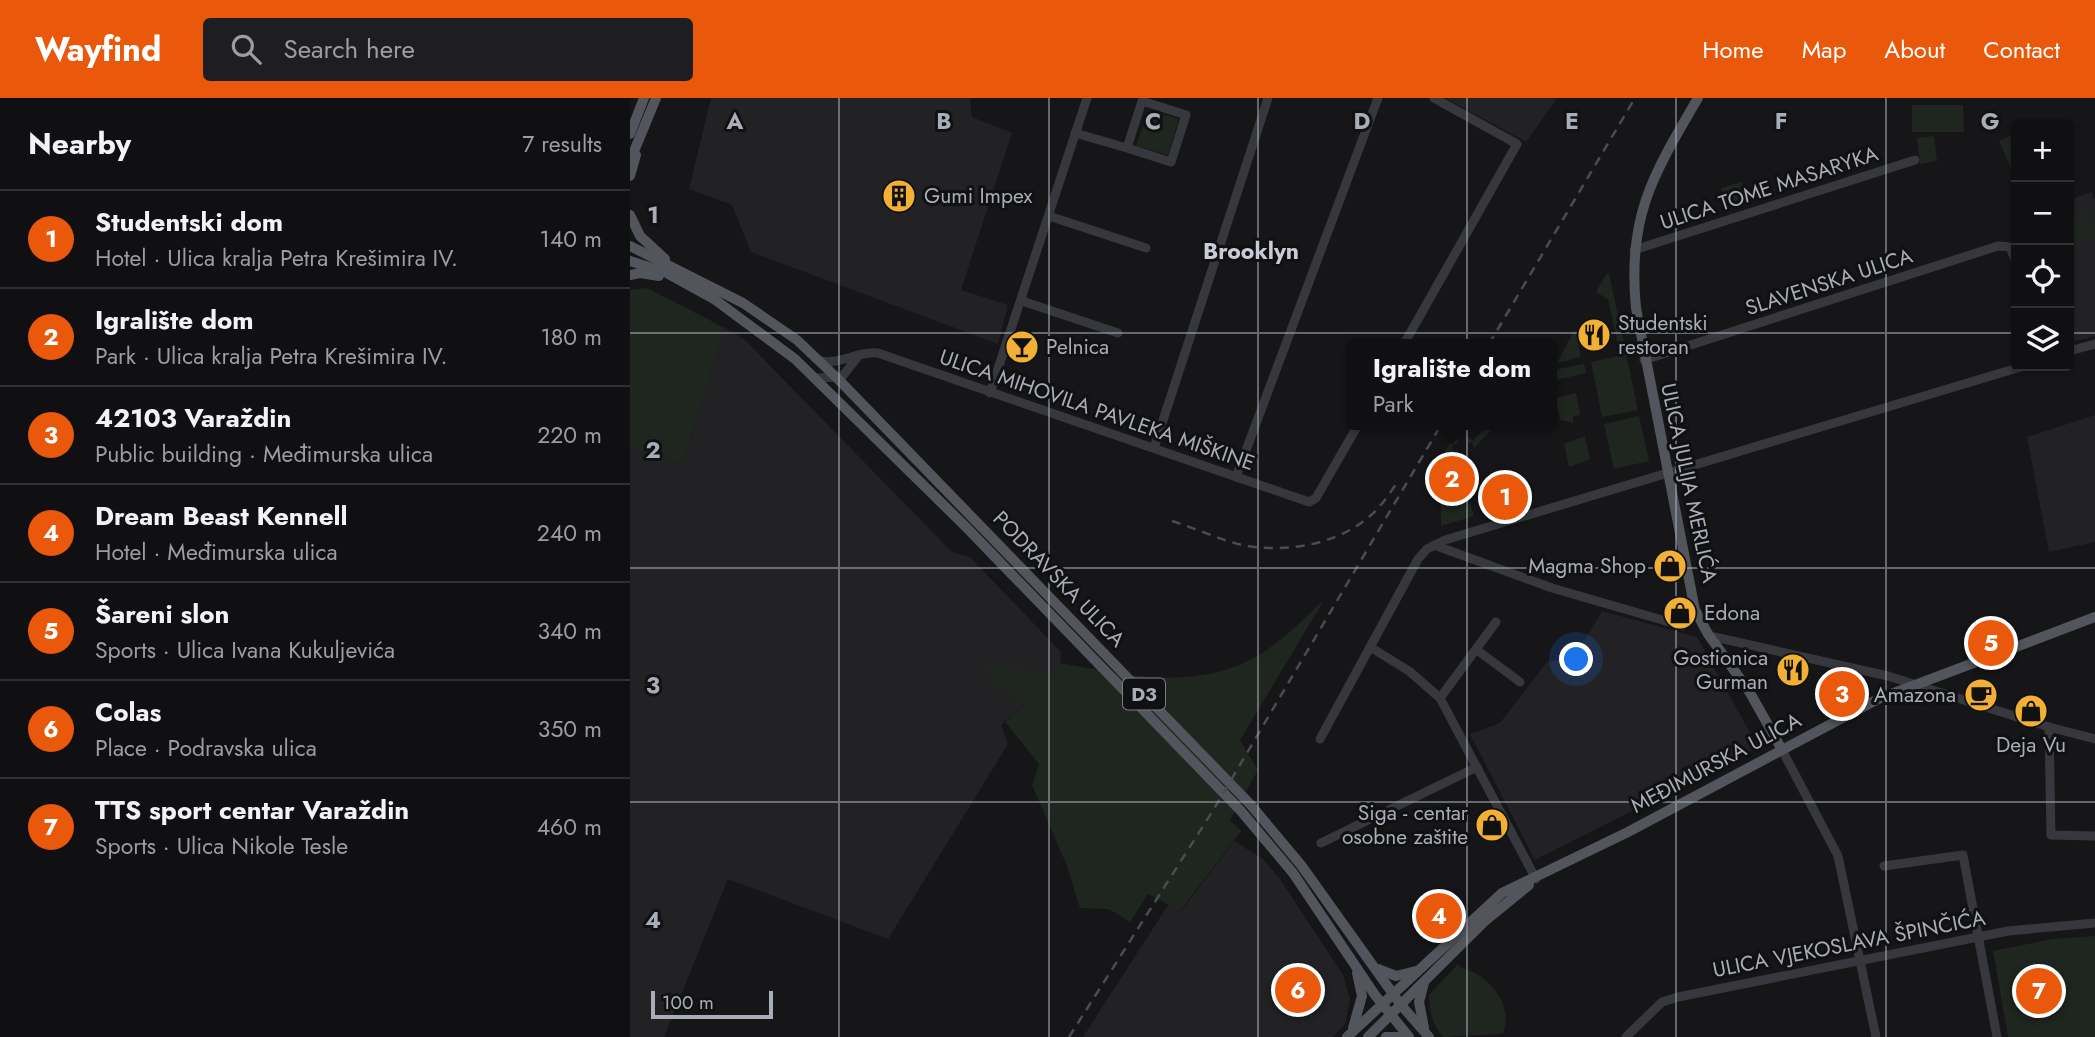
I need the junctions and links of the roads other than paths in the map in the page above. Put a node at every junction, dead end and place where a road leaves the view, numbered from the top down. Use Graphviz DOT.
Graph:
graph roads {
  1 [pos="644,98"];
  2 [pos="656,98"];
  3 [pos="1087,98"];
  4 [pos="1268,98"];
  5 [pos="1378,98"];
  6 [pos="1434,98"];
  7 [pos="1698,98"];
  8 [pos="1075,133"];
  9 [pos="635,136"];
  10 [pos="1127,148"];
  11 [pos="1915,160"];
  12 [pos="630,161"];
  13 [pos="630,176"];
  14 [pos="630,215"];
  15 [pos="1049,216"];
  16 [pos="630,246"];
  17 [pos="1146,248"];
  18 [pos="2011,249"];
  19 [pos="1634,250"];
  20 [pos="630,261"];
  21 [pos="630,275"];
  22 [pos="693,282"];
  23 [pos="1022,301"];
  24 [pos="1118,333"];
  25 [pos="1407,339"];
  26 [pos="2095,344"];
  27 [pos="2074,350"];
  28 [pos="859,355"];
  29 [pos="819,360"];
  30 [pos="1644,360"];
  31 [pos="851,369"];
  32 [pos="2011,370"];
  33 [pos="816,378"];
  34 [pos="838,379"];
  35 [pos="990,393"];
  36 [pos="853,394"];
  37 [pos="1355,430"];
  38 [pos="1154,448"];
  39 [pos="1668,473"];
  40 [pos="1237,477"];
  41 [pos="1434,545"];
  42 [pos="2095,617"];
  43 [pos="1496,622"];
  44 [pos="1683,626"];
  45 [pos="1710,636"];
  46 [pos="1370,647"];
  47 [pos="1477,649"];
  48 [pos="1520,682"];
  49 [pos="1915,685"];
  50 [pos="1440,698"];
  51 [pos="2049,727"];
  52 [pos="1320,739"];
  53 [pos="2095,739"];
  54 [pos="1781,748"];
  55 [pos="1477,767"];
  56 [pos="2095,836"];
  57 [pos="1321,843"];
  58 [pos="1884,866"];
  59 [pos="1536,879"];
  60 [pos="2095,923"];
  61 [pos="1977,936"];
  62 [pos="1861,958"];
  63 [pos="1357,968"];
  64 [pos="1375,968"];
  65 [pos="1422,975"];
  66 [pos="1393,994"];
  67 [pos="1382,1004"];
  68 [pos="1401,1005"];
  69 [pos="1390,1015"];
  70 [pos="1349,1035"];
  71 [pos="1428,1036"];
  72 [pos="1368,1037"];
  73 [pos="1386,1037"];
  74 [pos="1398,1037"];
  75 [pos="1409,1037"];
  76 [pos="1626,1037"];
  77 [pos="1876,1037"];
  78 [pos="1997,1037"];
  1 -- 9 [label="main road"];
  2 -- 9 [label="main road"];
  3 -- 8 [label="street"];
  4 -- 38 [label="street"];
  5 -- 40 [label="street"];
  6 -- 25 [label="street"];
  7 -- 19 [label="main road, ULICA JULIJA MERLIĆA"];
  8 -- 10 [label="street"];
  8 -- 15 [label="street"];
  9 -- 12 [label="main road"];
  9 -- 13 [label="main road"];
  10 -- 10 [label="street"];
  11 -- 19 [label="street, ULICA TOME MASARYKA"];
  14 -- 22 [label="main road"];
  15 -- 17 [label="street"];
  15 -- 23 [label="street"];
  16 -- 22 [label="main road, PODRAVSKA ULICA / D3"];
  18 -- 30 [label="street, SLAVENSKA ULICA"];
  19 -- 30 [label="main road, ULICA JULIJA MERLIĆA"];
  20 -- 22 [label="main road, PODRAVSKA ULICA / D3"];
  21 -- 22 [label="main road"];
  22 -- 29 [label="main road, PODRAVSKA ULICA / D3"];
  22 -- 33 [label="main road, PODRAVSKA ULICA / D3"];
  23 -- 24 [label="street"];
  23 -- 35 [label="street"];
  26 -- 27 [label="street"];
  28 -- 29 [label="street, ULICA MIHOVILA PAVLEKA MIŠKINE"];
  28 -- 31 [label="street"];
  28 -- 35 [label="street, ULICA MIHOVILA PAVLEKA MIŠKINE"];
  29 -- 34 [label="main road, PODRAVSKA ULICA / D3"];
  30 -- 39 [label="main road, ULICA JULIJA MERLIĆA"];
  31 -- 34 [label="street"];
  31 -- 36 [label="street"];
  32 -- 39 [label="street"];
  33 -- 34 [label="street"];
  33 -- 63 [label="main road, PODRAVSKA ULICA / D3"];
  34 -- 36 [label="main road, PODRAVSKA ULICA / D3"];
  35 -- 38 [label="street, ULICA MIHOVILA PAVLEKA MIŠKINE"];
  36 -- 64 [label="main road, PODRAVSKA ULICA / D3"];
  37 -- 40 [label="street, ULICA MIHOVILA PAVLEKA MIŠKINE"];
  38 -- 40 [label="street, ULICA MIHOVILA PAVLEKA MIŠKINE"];
  39 -- 41 [label="street"];
  39 -- 45 [label="main road, ULICA JULIJA MERLIĆA"];
  41 -- 44 [label="street"];
  41 -- 46 [label="street"];
  42 -- 49 [label="main road, MEĐIMURSKA ULICA"];
  43 -- 47 [label="street"];
  45 -- 49 [label="street"];
  45 -- 54 [label="main road, ULICA JULIJA MERLIĆA"];
  46 -- 50 [label="street"];
  46 -- 52 [label="street"];
  47 -- 48 [label="street"];
  47 -- 50 [label="street"];
  49 -- 51 [label="street"];
  49 -- 54 [label="main road, MEĐIMURSKA ULICA"];
  50 -- 55 [label="street"];
  51 -- 53 [label="street"];
  51 -- 56 [label="street"];
  54 -- 59 [label="main road, MEĐIMURSKA ULICA"];
  54 -- 62 [label="street"];
  55 -- 57 [label="street"];
  55 -- 59 [label="street"];
  58 -- 61 [label="street"];
  59 -- 65 [label="main road, MEĐIMURSKA ULICA"];
  60 -- 61 [label="street, ULICA VJEKOSLAVA ŠPINČIĆA"];
  61 -- 62 [label="street, ULICA VJEKOSLAVA ŠPINČIĆA"];
  61 -- 78 [label="street"];
  62 -- 76 [label="street, ULICA VJEKOSLAVA ŠPINČIĆA"];
  62 -- 77 [label="street"];
  63 -- 67 [label="main road, PODRAVSKA ULICA / D3"];
  63 -- 70 [label="main road, D3"];
  64 -- 65 [label="main road"];
  64 -- 66 [label="main road, PODRAVSKA ULICA / D3"];
  65 -- 66 [label="main road, MEĐIMURSKA ULICA"];
  65 -- 68 [label="main road, MEĐIMURSKA ULICA"];
  65 -- 71 [label="main road"];
  66 -- 67 [label="main road, MEĐIMURSKA ULICA"];
  66 -- 68 [label="main road, PODRAVSKA ULICA / D3"];
  67 -- 69 [label="main road, PODRAVSKA ULICA"];
  67 -- 70 [label="main road, MEĐIMURSKA ULICA / D3"];
  68 -- 69 [label="main road, MEĐIMURSKA ULICA"];
  68 -- 71 [label="main road, PODRAVSKA ULICA"];
  69 -- 72 [label="main road, MEĐIMURSKA ULICA"];
  69 -- 75 [label="main road, PODRAVSKA ULICA"];
  73 -- 74 [label="main road"];
}
